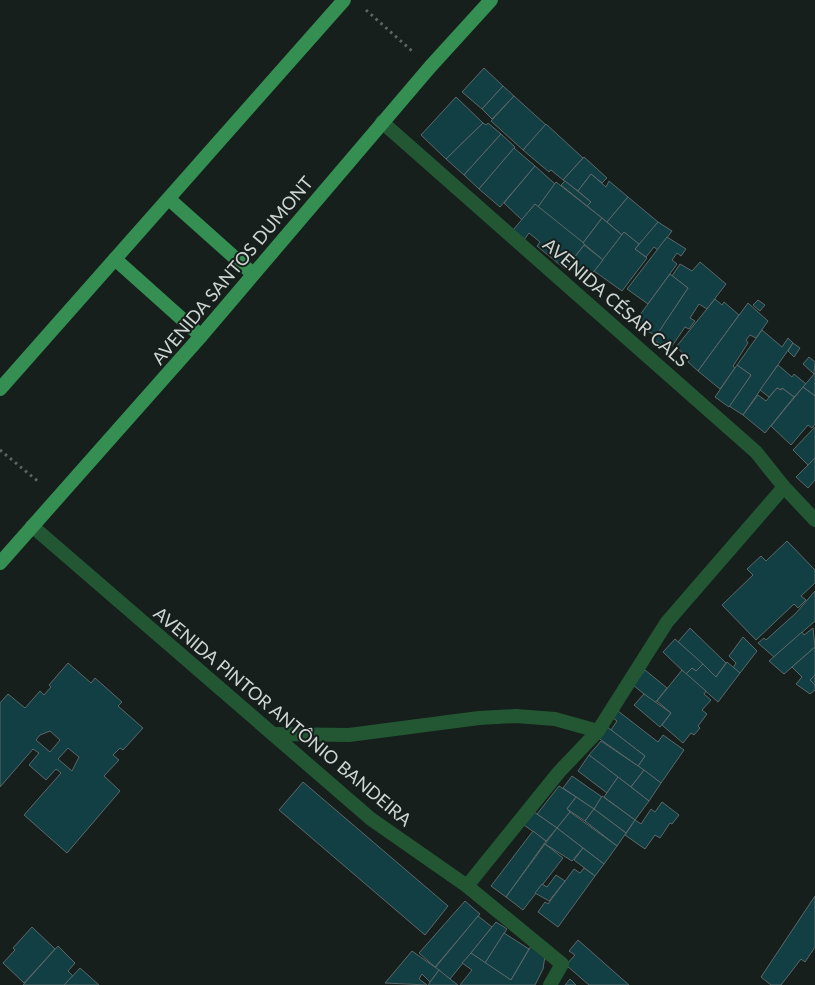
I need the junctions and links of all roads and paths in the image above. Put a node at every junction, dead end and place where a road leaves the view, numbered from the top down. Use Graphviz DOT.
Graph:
graph roads {
  1 [pos="344,0"];
  2 [pos="492,0"];
  3 [pos="361,6"];
  4 [pos="430,67"];
  5 [pos="382,122"];
  6 [pos="168,199"];
  7 [pos="115,259"];
  8 [pos="253,274"];
  9 [pos="201,336"];
  10 [pos="0,389"];
  11 [pos="0,450"];
  12 [pos="784,486"];
  13 [pos="58,498"];
  14 [pos="815,520"];
  15 [pos="32,526"];
  16 [pos="0,563"];
  17 [pos="598,731"];
  18 [pos="273,734"];
  19 [pos="467,886"];
  20 [pos="550,985"];
  1 -- 6 [label="main road"];
  2 -- 4 [label="main road, AVENIDA SANTOS DUMONT"];
  3 -- 4 [label="path"];
  4 -- 5 [label="main road, AVENIDA SANTOS DUMONT"];
  5 -- 8 [label="main road, AVENIDA SANTOS DUMONT"];
  5 -- 12 [label="street, AVENIDA CÉSAR CALS"];
  6 -- 7 [label="main road"];
  6 -- 8 [label="main road"];
  7 -- 9 [label="main road"];
  7 -- 10 [label="main road"];
  8 -- 9 [label="main road, AVENIDA SANTOS DUMONT"];
  9 -- 13 [label="main road, AVENIDA SANTOS DUMONT"];
  11 -- 13 [label="path"];
  12 -- 14 [label="street, AVENIDA CÉSAR CALS"];
  12 -- 17 [label="street"];
  13 -- 15 [label="main road, AVENIDA SANTOS DUMONT"];
  15 -- 16 [label="main road, AVENIDA SANTOS DUMONT"];
  15 -- 18 [label="street, AVENIDA PINTOR ANTÔNIO BANDEIRA"];
  17 -- 18 [label="street"];
  17 -- 19 [label="street"];
  18 -- 19 [label="street, AVENIDA PINTOR ANTÔNIO BANDEIRA"];
  19 -- 20 [label="street, AVENIDA PINTOR ANTÔNIO BANDEIRA"];
}
